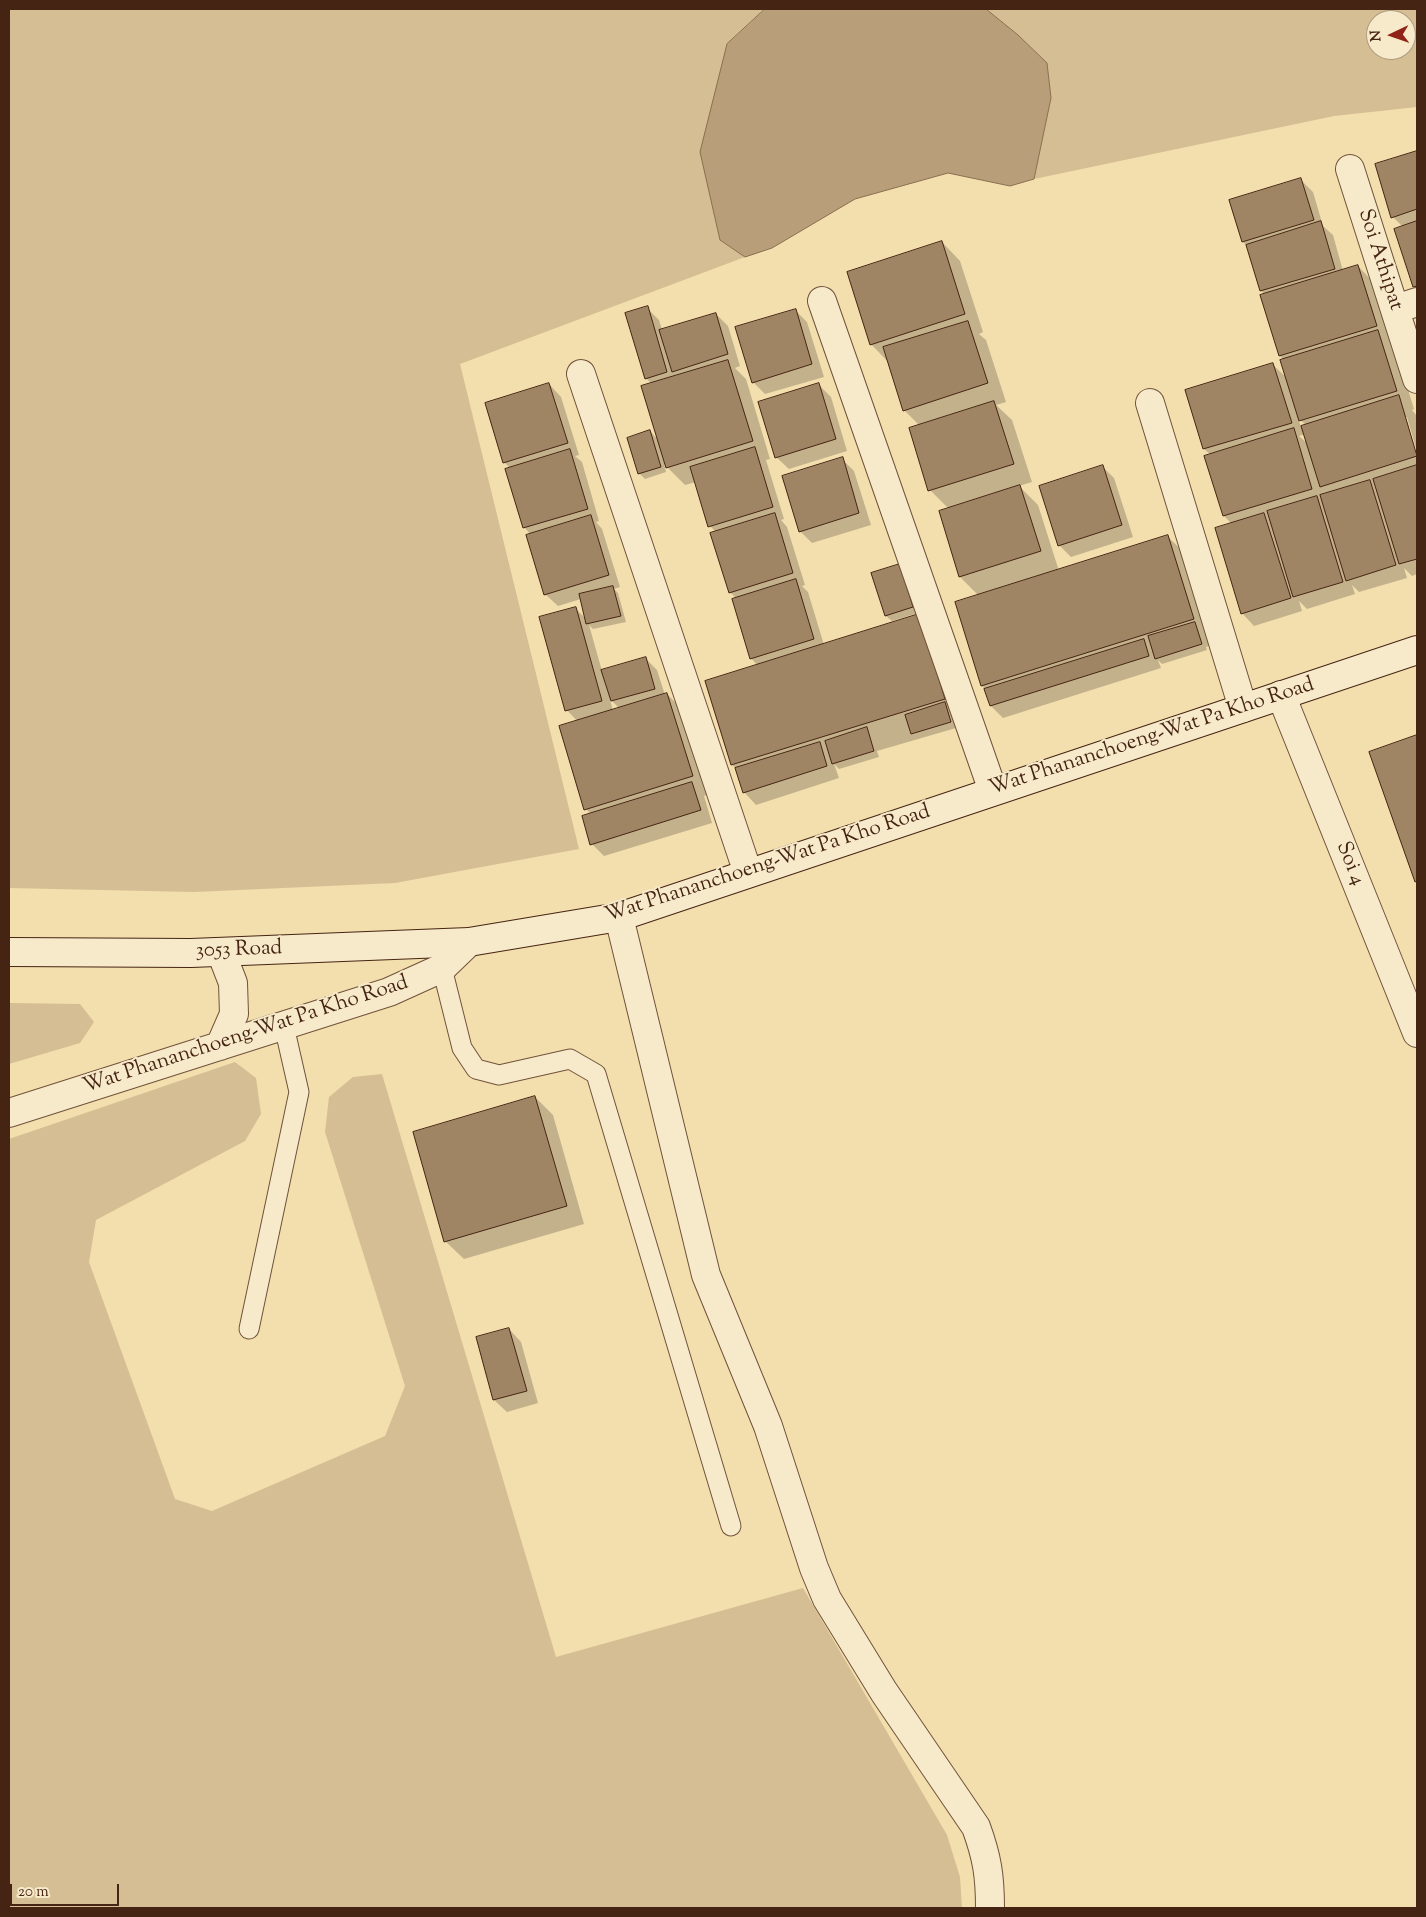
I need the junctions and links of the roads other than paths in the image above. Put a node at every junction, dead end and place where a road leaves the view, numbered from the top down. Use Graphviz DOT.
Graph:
graph roads {
  1 [pos="1350,169"];
  2 [pos="822,301"];
  3 [pos="1406,306"];
  4 [pos="582,374"];
  5 [pos="1417,379"];
  6 [pos="1150,403"];
  7 [pos="1417,650"];
  8 [pos="1281,695"];
  9 [pos="1243,708"];
  10 [pos="994,791"];
  11 [pos="748,873"];
  12 [pos="619,917"];
  13 [pos="469,942"];
  14 [pos="9,952"];
  15 [pos="221,952"];
  16 [pos="442,968"];
  17 [pos="284,1026"];
  18 [pos="1417,1033"];
  19 [pos="220,1046"];
  20 [pos="9,1114"];
  21 [pos="249,1329"];
  22 [pos="731,1526"];
  23 [pos="990,1908"];
  1 -- 3 [label="street, Soi Athipat"];
  2 -- 10 [label="street"];
  3 -- 5 [label="street, Soi Athipat"];
  4 -- 11 [label="street"];
  6 -- 9 [label="street"];
  7 -- 8 [label="street, Wat Phananchoeng-Wat Pa Kho Road"];
  8 -- 9 [label="street, Wat Phananchoeng-Wat Pa Kho Road"];
  8 -- 18 [label="street, Soi 4"];
  9 -- 10 [label="street, Wat Phananchoeng-Wat Pa Kho Road"];
  10 -- 11 [label="street, Wat Phananchoeng-Wat Pa Kho Road"];
  11 -- 12 [label="street, Wat Phananchoeng-Wat Pa Kho Road"];
  12 -- 13 [label="street, Wat Phananchoeng-Wat Pa Kho Road"];
  12 -- 23 [label="street"];
  13 -- 15 [label="street, 3053 Road"];
  13 -- 16 [label="street, Wat Phananchoeng-Wat Pa Kho Road"];
  14 -- 15 [label="street, 3053 Road"];
  15 -- 19 [label="street"];
  16 -- 17 [label="street, Wat Phananchoeng-Wat Pa Kho Road"];
  16 -- 22 [label="lane"];
  17 -- 19 [label="street, Wat Phananchoeng-Wat Pa Kho Road"];
  17 -- 21 [label="lane"];
  19 -- 20 [label="street, Wat Phananchoeng-Wat Pa Kho Road"];
}
